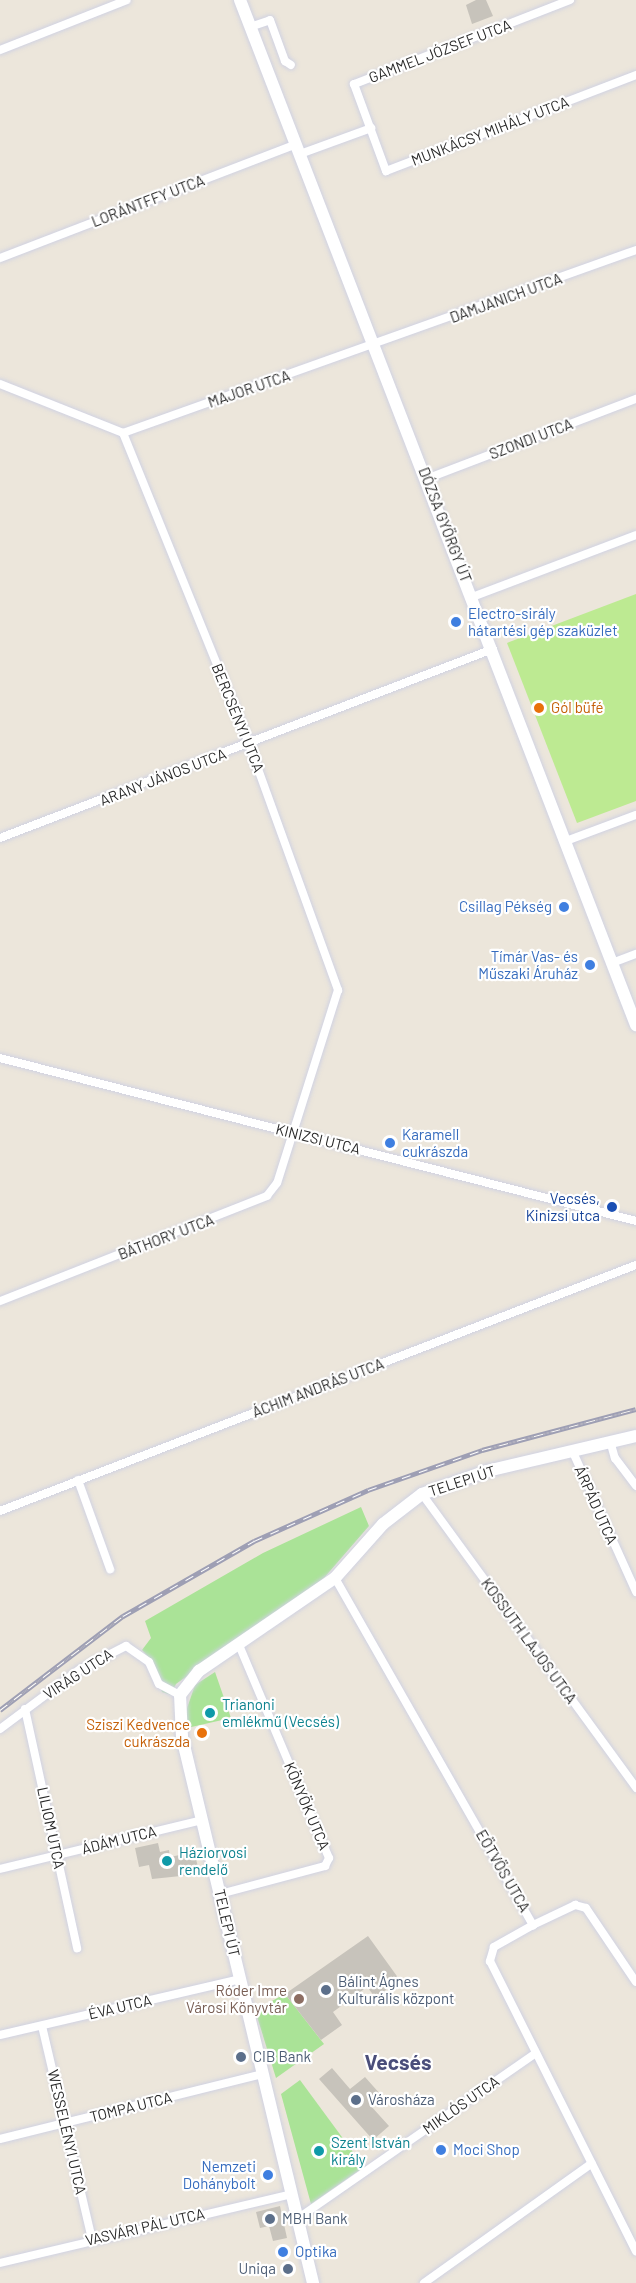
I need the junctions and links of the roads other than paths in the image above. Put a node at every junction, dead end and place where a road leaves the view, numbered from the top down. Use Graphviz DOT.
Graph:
graph roads {
  1 [pos="128,0"];
  2 [pos="240,0"];
  3 [pos="247,0"];
  4 [pos="570,0"];
  5 [pos="248,23"];
  6 [pos="0,50"];
  7 [pos="291,65"];
  8 [pos="636,75"];
  9 [pos="372,128"];
  10 [pos="298,149"];
  11 [pos="636,250"];
  12 [pos="0,258"];
  13 [pos="375,346"];
  14 [pos="0,384"];
  15 [pos="636,399"];
  16 [pos="123,433"];
  17 [pos="426,479"];
  18 [pos="636,535"];
  19 [pos="472,597"];
  20 [pos="493,649"];
  21 [pos="249,744"];
  22 [pos="636,815"];
  23 [pos="0,838"];
  24 [pos="566,841"];
  25 [pos="636,954"];
  26 [pos="612,963"];
  27 [pos="636,1025"];
  28 [pos="0,1058"];
  29 [pos="293,1133"];
  30 [pos="636,1221"];
  31 [pos="636,1265"];
  32 [pos="0,1301"];
  33 [pos="636,1436"];
  34 [pos="610,1441"];
  35 [pos="572,1450"];
  36 [pos="78,1480"];
  37 [pos="636,1486"];
  38 [pos="422,1494"];
  39 [pos="0,1511"];
  40 [pos="110,1569"];
  41 [pos="335,1578"];
  42 [pos="636,1592"];
  43 [pos="238,1645"];
  44 [pos="180,1695"];
  45 [pos="26,1709"];
  46 [pos="0,1729"];
  47 [pos="636,1788"];
  48 [pos="202,1820"];
  49 [pos="57,1856"];
  50 [pos="0,1869"];
  51 [pos="220,1894"];
  52 [pos="533,1925"];
  53 [pos="77,1948"];
  54 [pos="240,1979"];
  55 [pos="636,1982"];
  56 [pos="42,2026"];
  57 [pos="0,2036"];
  58 [pos="536,2053"];
  59 [pos="263,2074"];
  60 [pos="65,2124"];
  61 [pos="0,2139"];
  62 [pos="592,2163"];
  63 [pos="291,2194"];
  64 [pos="297,2220"];
  65 [pos="92,2239"];
  66 [pos="636,2251"];
  67 [pos="0,2263"];
  68 [pos="313,2283"];
  69 [pos="424,2283"];
  1 -- 6 [label="street"];
  2 -- 5 [label="main road, DÓZSA GYÖRGY ÚT"];
  3 -- 5 [label="main road, DÓZSA GYÖRGY ÚT"];
  4 -- 9 [label="street, GAMMEL JÓZSEF UTCA"];
  5 -- 7 [label="street"];
  5 -- 10 [label="main road, DÓZSA GYÖRGY ÚT"];
  8 -- 9 [label="street, MUNKÁCSY MIHÁLY UTCA"];
  9 -- 10 [label="street, LORÁNTFFY UTCA"];
  10 -- 12 [label="street, LORÁNTFFY UTCA"];
  10 -- 13 [label="main road, DÓZSA GYÖRGY ÚT"];
  11 -- 13 [label="street, DAMJANICH UTCA"];
  13 -- 16 [label="street, MAJOR UTCA"];
  13 -- 17 [label="main road, DÓZSA GYÖRGY ÚT"];
  14 -- 16 [label="street"];
  15 -- 17 [label="street, SZONDI UTCA"];
  16 -- 21 [label="street, BERCSÉNYI UTCA"];
  17 -- 19 [label="main road, DÓZSA GYÖRGY ÚT"];
  18 -- 19 [label="street"];
  19 -- 20 [label="main road, DÓZSA GYÖRGY ÚT"];
  20 -- 21 [label="street, ARANY JÁNOS UTCA"];
  20 -- 24 [label="main road, DÓZSA GYÖRGY ÚT"];
  21 -- 23 [label="street, ARANY JÁNOS UTCA"];
  21 -- 29 [label="street, BERCSÉNYI UTCA"];
  22 -- 24 [label="street"];
  24 -- 26 [label="main road, DÓZSA GYÖRGY ÚT"];
  25 -- 26 [label="street"];
  26 -- 27 [label="main road, DÓZSA GYÖRGY ÚT"];
  28 -- 29 [label="street, KINIZSI UTCA"];
  29 -- 30 [label="street, KINIZSI UTCA"];
  29 -- 32 [label="street, BÁTHORY UTCA"];
  31 -- 36 [label="street, ÁCHIM ANDRÁS UTCA"];
  33 -- 34 [label="main road, TELEPI ÚT"];
  34 -- 35 [label="main road, TELEPI ÚT"];
  34 -- 37 [label="street"];
  35 -- 38 [label="main road, TELEPI ÚT"];
  35 -- 42 [label="street, ÁRPÁD UTCA"];
  36 -- 39 [label="street, ÁCHIM ANDRÁS UTCA"];
  36 -- 40 [label="street"];
  38 -- 41 [label="main road, TELEPI ÚT"];
  38 -- 47 [label="street, KOSSUTH LAJOS UTCA"];
  41 -- 43 [label="main road, TELEPI ÚT"];
  41 -- 52 [label="street, EÖTVÖS UTCA"];
  43 -- 44 [label="main road, TELEPI ÚT"];
  43 -- 51 [label="street, KÖNYÖK UTCA"];
  44 -- 45 [label="street, VIRÁG UTCA"];
  44 -- 48 [label="main road, TELEPI ÚT"];
  45 -- 46 [label="street, VIRÁG UTCA"];
  45 -- 49 [label="street, LILIOM UTCA"];
  48 -- 49 [label="street, ÁDÁM UTCA"];
  48 -- 51 [label="main road, TELEPI ÚT"];
  49 -- 50 [label="street, ÁDÁM UTCA"];
  49 -- 53 [label="street, LILIOM UTCA"];
  51 -- 54 [label="main road, TELEPI ÚT"];
  52 -- 55 [label="street"];
  52 -- 58 [label="street, EÖTVÖS UTCA"];
  54 -- 56 [label="street, ÉVA UTCA"];
  54 -- 59 [label="main road, TELEPI ÚT"];
  56 -- 57 [label="street, ÉVA UTCA"];
  56 -- 60 [label="street, WESSELÉNYI UTCA"];
  58 -- 62 [label="street, EÖTVÖS UTCA"];
  58 -- 64 [label="street, MIKLÓS UTCA"];
  59 -- 60 [label="street, TOMPA UTCA"];
  59 -- 63 [label="main road, TELEPI ÚT"];
  60 -- 61 [label="street, TOMPA UTCA"];
  60 -- 65 [label="street, WESSELÉNYI UTCA"];
  62 -- 66 [label="street, EÖTVÖS UTCA"];
  62 -- 69 [label="street"];
  63 -- 64 [label="main road, TELEPI ÚT"];
  63 -- 65 [label="street, VASVÁRI PÁL UTCA"];
  64 -- 68 [label="main road, TELEPI ÚT"];
  65 -- 67 [label="street, VASVÁRI PÁL UTCA"];
}
